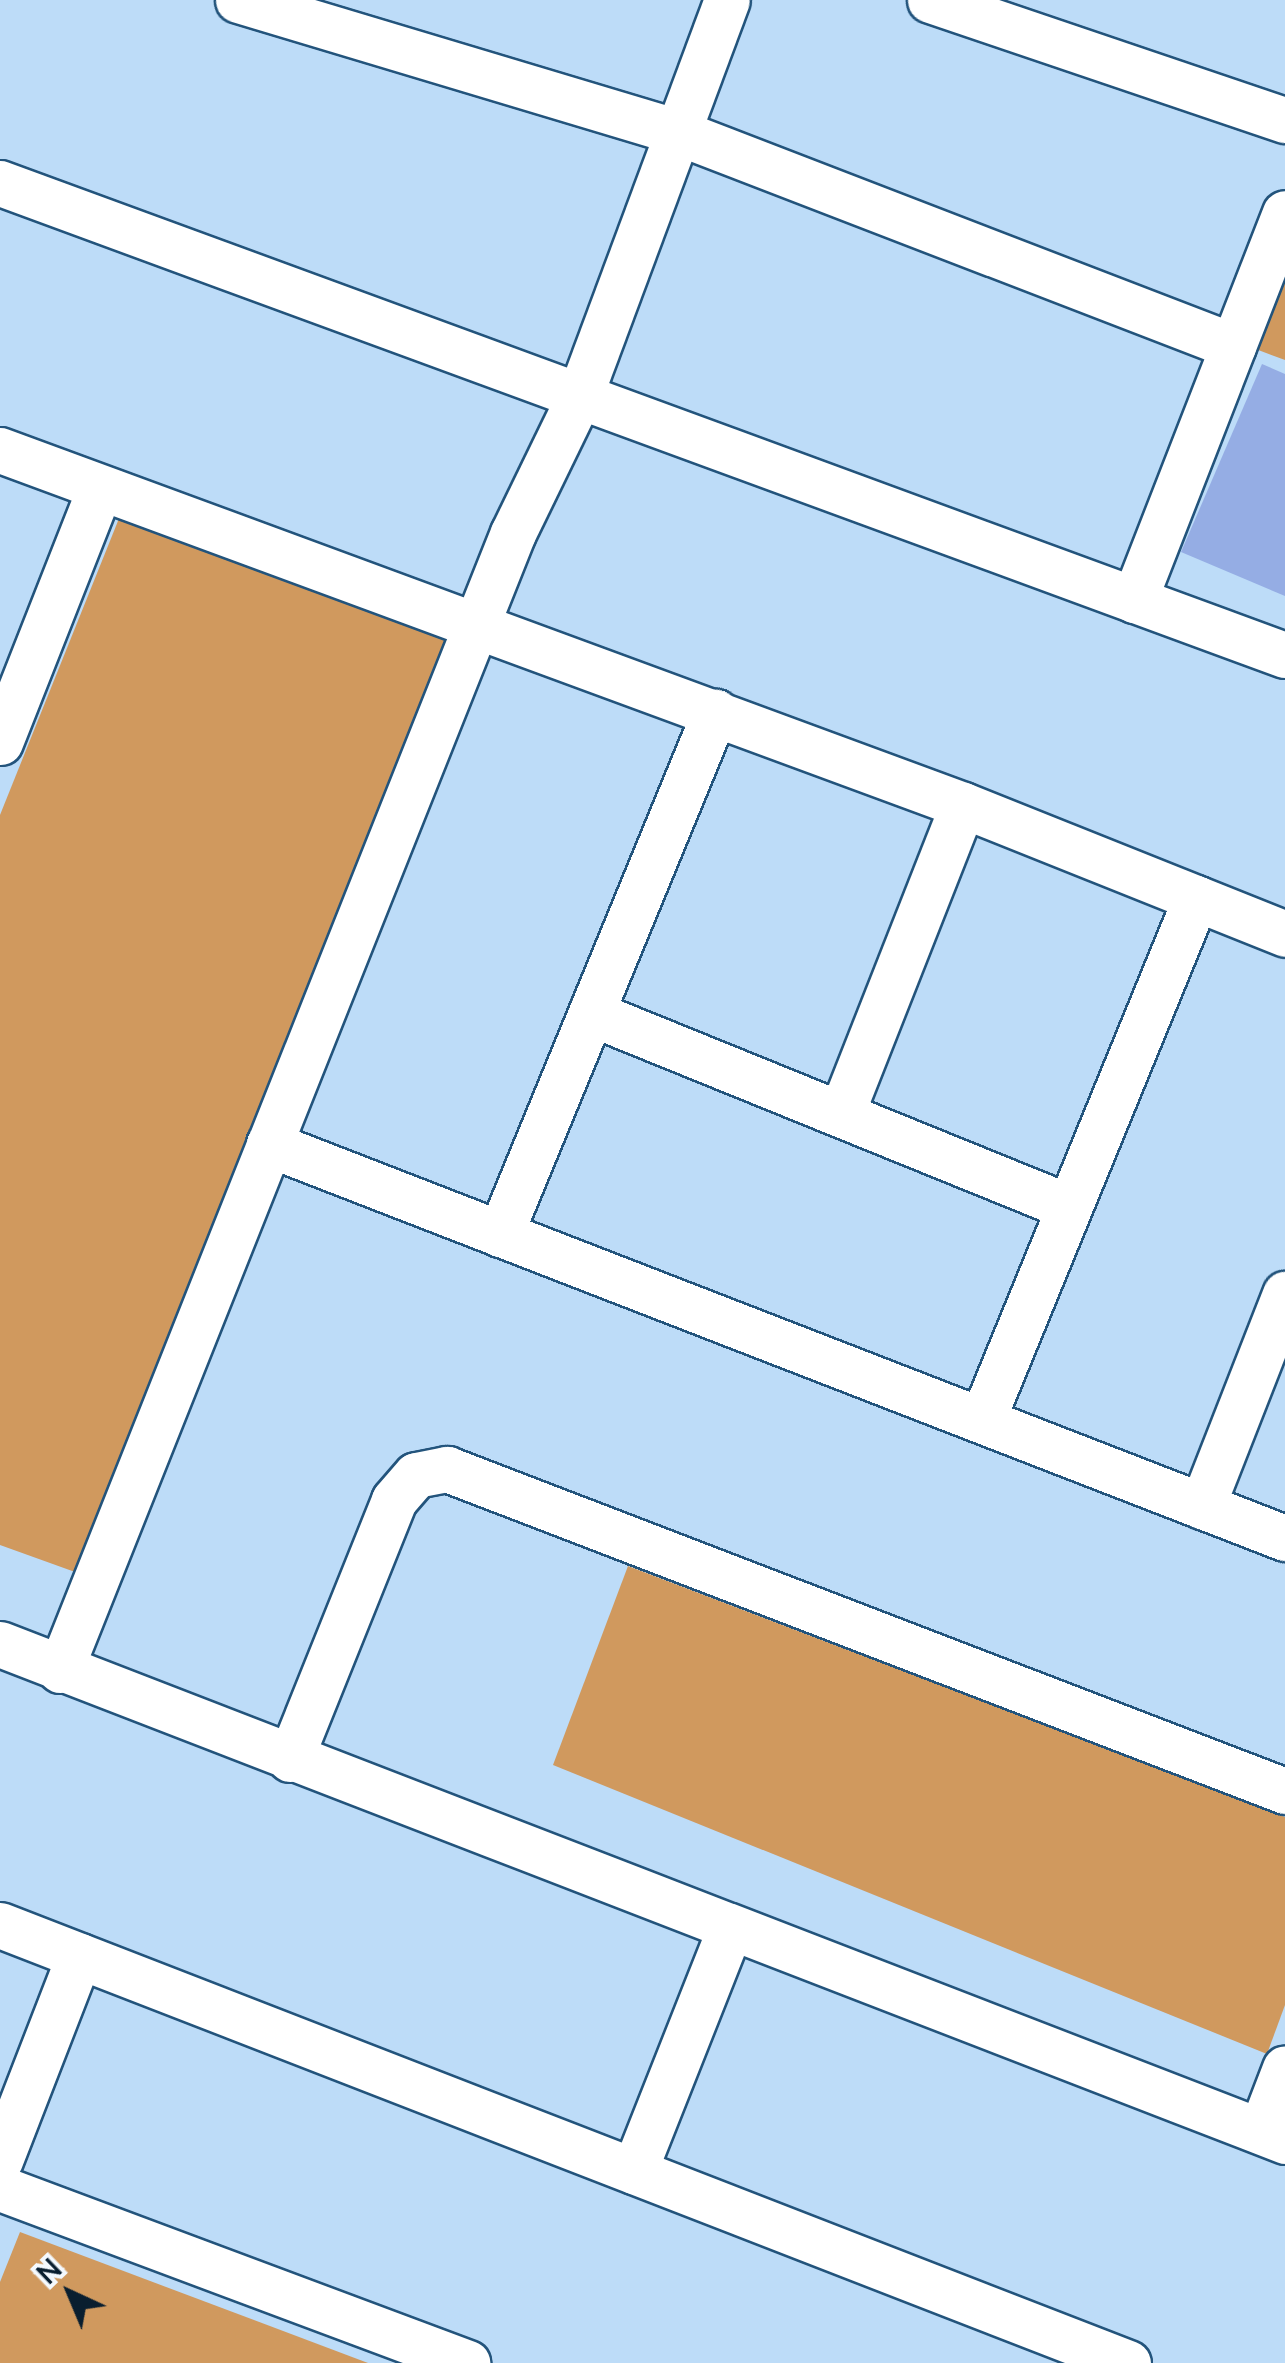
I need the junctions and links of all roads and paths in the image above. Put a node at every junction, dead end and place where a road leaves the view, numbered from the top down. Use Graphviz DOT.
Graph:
graph roads {
  1 [pos="238,0"];
  2 [pos="727,0"];
  3 [pos="930,0"];
  4 [pos="1285,120"];
  5 [pos="675,131"];
  6 [pos="0,183"];
  7 [pos="1285,213"];
  8 [pos="1233,346"];
  9 [pos="580,396"];
  10 [pos="0,450"];
  11 [pos="99,491"];
  12 [pos="1134,600"];
  13 [pos="477,623"];
  14 [pos="1285,655"];
  15 [pos="715,712"];
  16 [pos="0,742"];
  17 [pos="963,805"];
  18 [pos="1196,898"];
  19 [pos="1285,934"];
  20 [pos="591,1012"];
  21 [pos="841,1114"];
  22 [pos="270,1144"];
  23 [pos="1069,1207"];
  24 [pos="500,1234"];
  25 [pos="1285,1294"];
  26 [pos="982,1420"];
  27 [pos="1202,1506"];
  28 [pos="1285,1538"];
  29 [pos="0,1644"];
  30 [pos="60,1670"];
  31 [pos="290,1758"];
  32 [pos="1285,1791"];
  33 [pos="0,1924"];
  34 [pos="730,1928"];
  35 [pos="79,1956"];
  36 [pos="1285,2068"];
  37 [pos="1273,2136"];
  38 [pos="0,2160"];
  39 [pos="634,2171"];
  40 [pos="0,2188"];
  41 [pos="467,2363"];
  42 [pos="1128,2363"];
  1 -- 5 [label="street"];
  2 -- 5 [label="street"];
  3 -- 4 [label="street"];
  5 -- 8 [label="street"];
  5 -- 9 [label="street"];
  6 -- 9 [label="street"];
  7 -- 8 [label="street"];
  8 -- 12 [label="street"];
  9 -- 12 [label="street"];
  9 -- 13 [label="street"];
  10 -- 11 [label="street"];
  11 -- 13 [label="street"];
  11 -- 16 [label="street"];
  12 -- 14 [label="street"];
  13 -- 15 [label="street"];
  13 -- 22 [label="street"];
  15 -- 17 [label="street"];
  15 -- 20 [label="street"];
  17 -- 18 [label="street"];
  17 -- 21 [label="street"];
  18 -- 19 [label="street"];
  18 -- 23 [label="street"];
  20 -- 21 [label="street"];
  20 -- 24 [label="street"];
  21 -- 23 [label="street"];
  22 -- 24 [label="street"];
  22 -- 30 [label="street"];
  23 -- 26 [label="street"];
  24 -- 26 [label="street"];
  25 -- 27 [label="street"];
  26 -- 27 [label="street"];
  27 -- 28 [label="street"];
  29 -- 30 [label="street"];
  30 -- 31 [label="street"];
  31 -- 32 [label="street"];
  31 -- 34 [label="street"];
  33 -- 35 [label="street"];
  34 -- 37 [label="street"];
  34 -- 39 [label="street"];
  35 -- 38 [label="street"];
  35 -- 39 [label="street"];
  36 -- 37 [label="street"];
  39 -- 42 [label="street"];
  40 -- 41 [label="street"];
}
